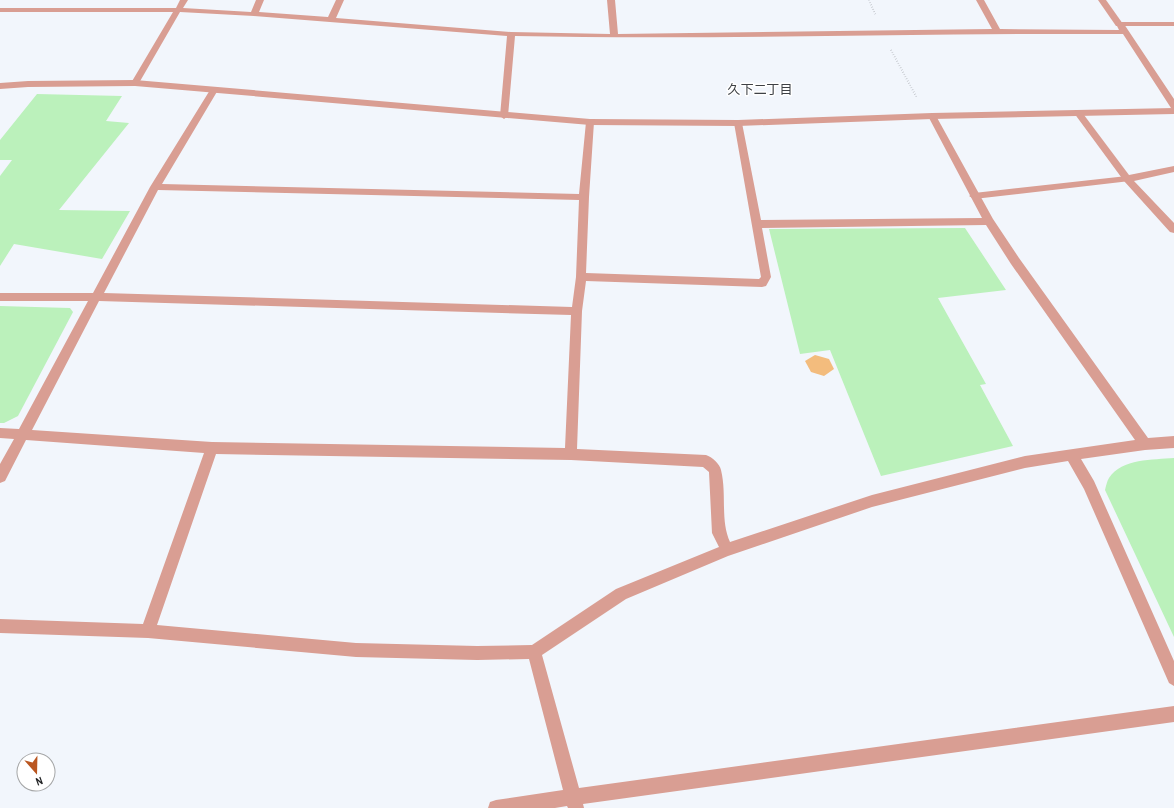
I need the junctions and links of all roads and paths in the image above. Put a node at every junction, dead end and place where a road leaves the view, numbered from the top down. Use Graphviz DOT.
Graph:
graph roads {
  1 [pos="30,0"];
  2 [pos="184,0"];
  3 [pos="260,0"];
  4 [pos="340,0"];
  5 [pos="611,0"];
  6 [pos="869,0"];
  7 [pos="980,0"];
  8 [pos="1102,0"];
  9 [pos="0,10"];
  10 [pos="22,10"];
  11 [pos="178,10"];
  12 [pos="254,14"];
  13 [pos="331,20"];
  14 [pos="878,21"];
  15 [pos="1119,24"];
  16 [pos="1174,24"];
  17 [pos="997,31"];
  18 [pos="1125,32"];
  19 [pos="511,34"];
  20 [pos="614,36"];
  21 [pos="888,44"];
  22 [pos="135,83"];
  23 [pos="0,86"];
  24 [pos="214,90"];
  25 [pos="918,99"];
  26 [pos="1174,106"];
  27 [pos="1174,111"];
  28 [pos="1078,113"];
  29 [pos="504,116"];
  30 [pos="932,116"];
  31 [pos="590,122"];
  32 [pos="738,123"];
  33 [pos="1174,169"];
  34 [pos="1127,179"];
  35 [pos="154,187"];
  36 [pos="974,196"];
  37 [pos="584,197"];
  38 [pos="988,221"];
  39 [pos="757,224"];
  40 [pos="1174,229"];
  41 [pos="581,277"];
  42 [pos="0,297"];
  43 [pos="95,298"];
  44 [pos="577,312"];
  45 [pos="0,433"];
  46 [pos="22,436"];
  47 [pos="1174,442"];
  48 [pos="1145,444"];
  49 [pos="212,448"];
  50 [pos="570,454"];
  51 [pos="1072,456"];
  52 [pos="0,477"];
  53 [pos="727,550"];
  54 [pos="0,626"];
  55 [pos="148,632"];
  56 [pos="534,652"];
  57 [pos="1174,678"];
  58 [pos="1174,714"];
  59 [pos="574,802"];
  60 [pos="496,808"];
  1 -- 10 [label="street"];
  2 -- 11 [label="street"];
  3 -- 12 [label="street"];
  4 -- 13 [label="street"];
  5 -- 20 [label="street"];
  6 -- 14 [label="path"];
  7 -- 17 [label="street"];
  8 -- 15 [label="street"];
  9 -- 10 [label="street"];
  10 -- 11 [label="street"];
  11 -- 12 [label="street"];
  11 -- 22 [label="street"];
  12 -- 13 [label="street"];
  13 -- 19 [label="street"];
  15 -- 16 [label="street"];
  15 -- 18 [label="street"];
  17 -- 18 [label="street"];
  17 -- 20 [label="street"];
  18 -- 26 [label="street"];
  19 -- 20 [label="street"];
  19 -- 29 [label="street"];
  21 -- 25 [label="path"];
  22 -- 23 [label="street"];
  22 -- 24 [label="street"];
  24 -- 29 [label="street"];
  24 -- 35 [label="street"];
  27 -- 28 [label="street"];
  28 -- 30 [label="street"];
  28 -- 34 [label="street"];
  29 -- 31 [label="street"];
  30 -- 32 [label="street"];
  30 -- 36 [label="street"];
  31 -- 32 [label="street"];
  31 -- 37 [label="street"];
  32 -- 39 [label="street"];
  33 -- 34 [label="street"];
  34 -- 36 [label="street"];
  34 -- 40 [label="street"];
  35 -- 37 [label="street"];
  35 -- 43 [label="street"];
  36 -- 38 [label="street"];
  37 -- 41 [label="street"];
  38 -- 39 [label="street"];
  38 -- 48 [label="street"];
  39 -- 41 [label="street"];
  41 -- 44 [label="street"];
  42 -- 43 [label="street"];
  43 -- 44 [label="street"];
  43 -- 46 [label="street"];
  44 -- 50 [label="street"];
  45 -- 46 [label="street"];
  46 -- 49 [label="street"];
  46 -- 52 [label="street"];
  47 -- 48 [label="street"];
  48 -- 51 [label="street"];
  49 -- 50 [label="street"];
  49 -- 55 [label="street"];
  50 -- 53 [label="street"];
  51 -- 53 [label="street"];
  51 -- 57 [label="street"];
  53 -- 56 [label="street"];
  54 -- 55 [label="street"];
  55 -- 56 [label="street"];
  56 -- 59 [label="street"];
  58 -- 59 [label="street"];
  59 -- 60 [label="street"];
}
